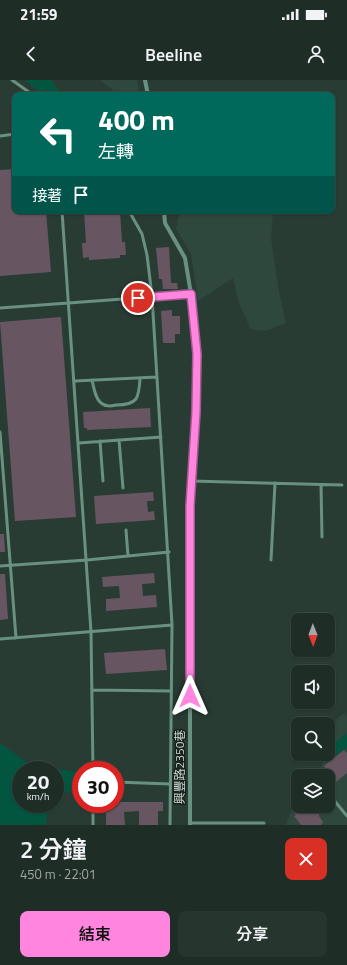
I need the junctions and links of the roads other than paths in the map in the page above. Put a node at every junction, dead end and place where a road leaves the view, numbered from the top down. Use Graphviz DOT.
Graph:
graph roads {
  1 [pos="12,80"];
  2 [pos="145,80"];
  3 [pos="29,92"];
  4 [pos="147,92"];
  5 [pos="12,134"];
  6 [pos="0,136"];
  7 [pos="62,214"];
  8 [pos="132,214"];
  9 [pos="164,214"];
  10 [pos="191,294"];
  11 [pos="152,296"];
  12 [pos="69,303"];
  13 [pos="0,308"];
  14 [pos="157,377"];
  15 [pos="140,378"];
  16 [pos="92,380"];
  17 [pos="75,381"];
  18 [pos="0,432"];
  19 [pos="161,437"];
  20 [pos="119,440"];
  21 [pos="100,441"];
  22 [pos="79,443"];
  23 [pos="103,481"];
  24 [pos="191,481"];
  25 [pos="275,483"];
  26 [pos="321,485"];
  27 [pos="342,485"];
  28 [pos="123,488"];
  29 [pos="126,530"];
  30 [pos="322,536"];
  31 [pos="169,552"];
  32 [pos="128,556"];
  33 [pos="87,560"];
  34 [pos="271,560"];
  35 [pos="11,565"];
  36 [pos="0,566"];
  37 [pos="172,625"];
  38 [pos="91,632"];
  39 [pos="16,638"];
  40 [pos="0,639"];
  41 [pos="92,690"];
  42 [pos="171,691"];
  43 [pos="93,761"];
  44 [pos="124,782"];
  45 [pos="170,784"];
  46 [pos="335,802"];
  47 [pos="93,813"];
  48 [pos="347,816"];
  49 [pos="264,823"];
  50 [pos="190,824"];
  51 [pos="93,825"];
  52 [pos="170,825"];
  1 -- 3 [label="lane"];
  2 -- 4 [label="street"];
  5 -- 6 [label="lane"];
  7 -- 12 [label="lane"];
  8 -- 11 [label="lane"];
  9 -- 10 [label="street, 興豐路2350巷"];
  10 -- 11 [label="lane"];
  10 -- 24 [label="street, 興豐路2350巷"];
  11 -- 12 [label="lane"];
  11 -- 14 [label="lane"];
  12 -- 13 [label="lane"];
  12 -- 17 [label="lane"];
  14 -- 15 [label="lane"];
  14 -- 19 [label="lane"];
  15 -- 16 [label="lane"];
  15 -- 16 [label="lane"];
  16 -- 17 [label="lane"];
  17 -- 22 [label="lane"];
  18 -- 35 [label="lane"];
  19 -- 20 [label="lane"];
  19 -- 31 [label="lane"];
  20 -- 21 [label="lane"];
  20 -- 28 [label="lane"];
  21 -- 22 [label="lane"];
  21 -- 23 [label="lane"];
  22 -- 33 [label="lane"];
  24 -- 25 [label="lane"];
  24 -- 50 [label="street, 興豐路2350巷"];
  25 -- 26 [label="lane"];
  25 -- 34 [label="lane"];
  26 -- 27 [label="lane"];
  26 -- 30 [label="lane"];
  29 -- 32 [label="lane"];
  31 -- 32 [label="lane"];
  31 -- 37 [label="lane"];
  32 -- 33 [label="lane"];
  33 -- 35 [label="lane"];
  33 -- 38 [label="lane"];
  35 -- 36 [label="lane"];
  35 -- 39 [label="lane"];
  37 -- 38 [label="lane"];
  37 -- 42 [label="lane"];
  38 -- 39 [label="lane"];
  38 -- 41 [label="lane"];
  39 -- 40 [label="lane"];
  41 -- 42 [label="lane"];
  41 -- 43 [label="lane"];
  42 -- 45 [label="lane"];
  44 -- 45 [label="lane"];
  45 -- 52 [label="lane"];
  46 -- 48 [label="lane"];
  47 -- 51 [label="lane"];
  49 -- 50 [label="lane"];
}
